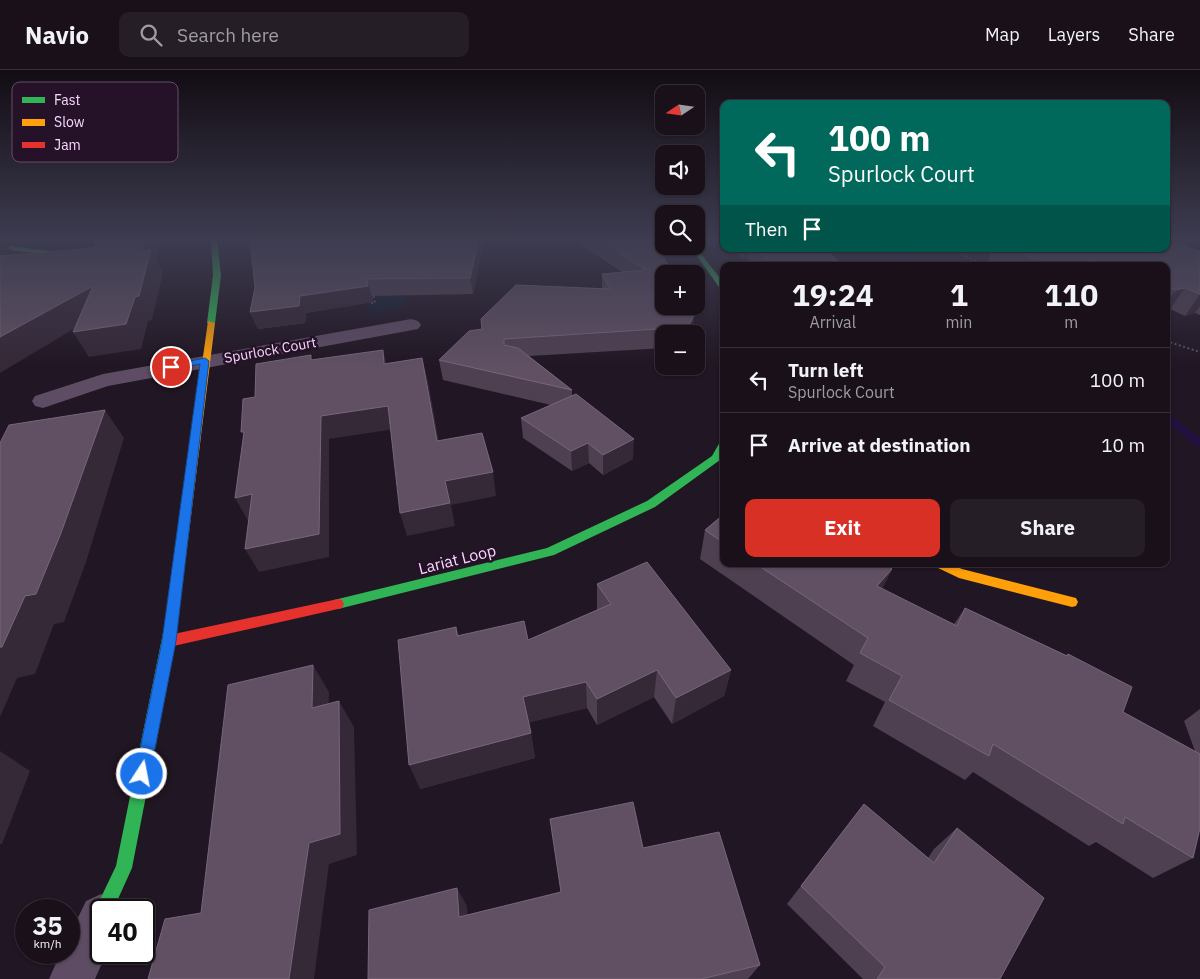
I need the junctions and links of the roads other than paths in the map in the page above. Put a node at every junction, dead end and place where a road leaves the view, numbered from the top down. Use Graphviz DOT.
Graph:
graph roads {
  1 [pos="216,282"];
  2 [pos="411,325"];
  3 [pos="205,361"];
  4 [pos="43,400"];
  5 [pos="720,456"];
  6 [pos="946,567"];
  7 [pos="1072,602"];
  8 [pos="169,641"];
  9 [pos="109,899"];
  10 [pos="90,940"];
  11 [pos="72,979"];
  1 -- 3 [label="street"];
  2 -- 3 [label="street, Spurlock Court"];
  3 -- 4 [label="street, Spurlock Court"];
  3 -- 8 [label="street"];
  5 -- 8 [label="street, Lariat Loop"];
  6 -- 7 [label="street"];
  8 -- 9 [label="street"];
  10 -- 11 [label="street"];
}
